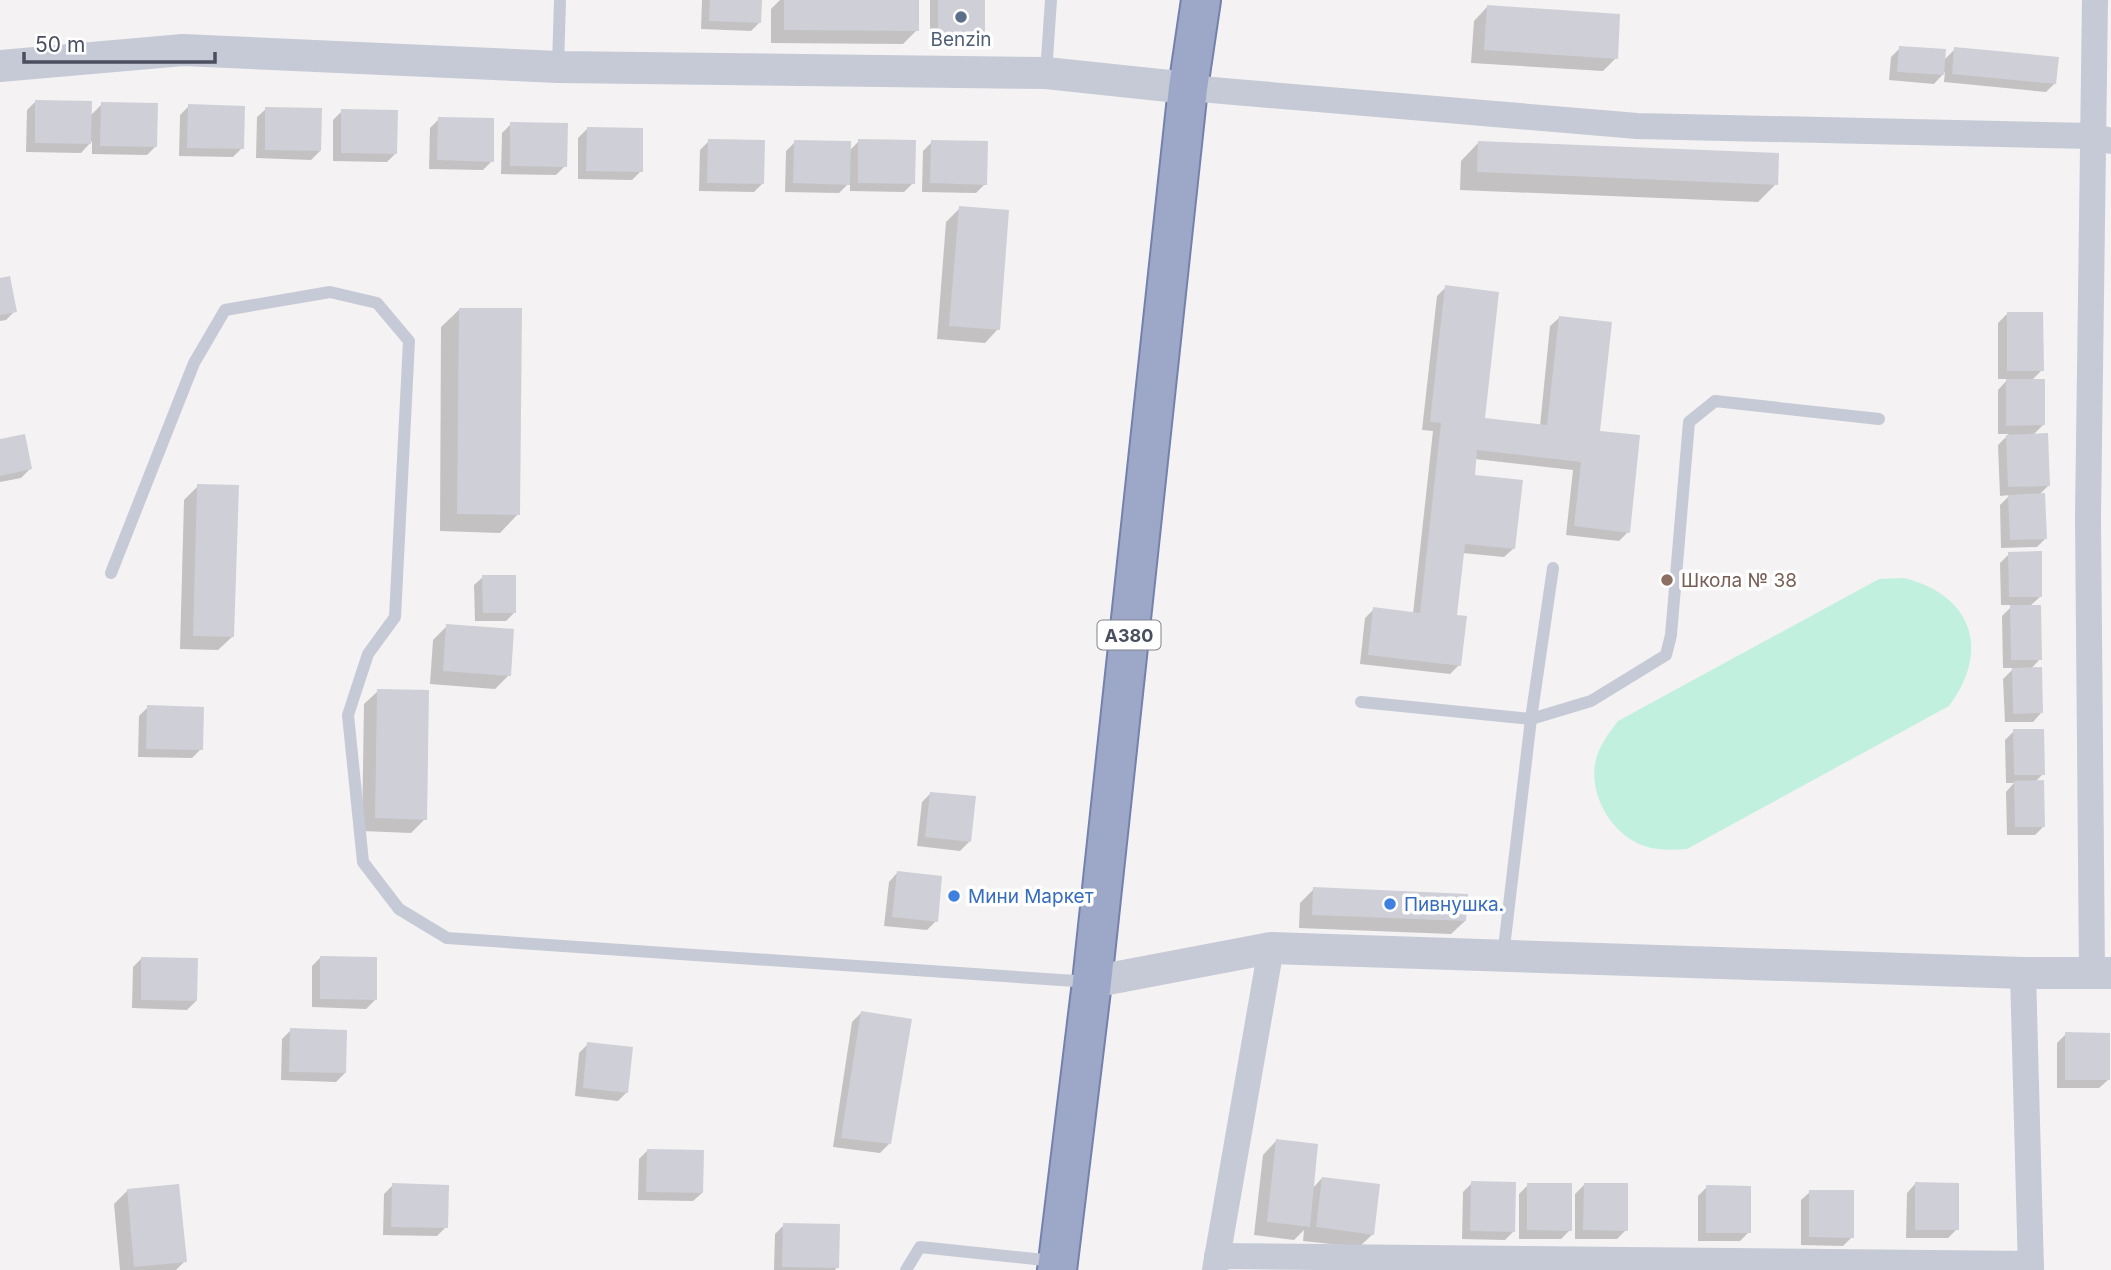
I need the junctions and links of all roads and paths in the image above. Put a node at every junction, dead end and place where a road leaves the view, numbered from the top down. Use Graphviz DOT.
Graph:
graph roads {
  1 [pos="560,0"];
  2 [pos="1051,0"];
  3 [pos="1201,0"];
  4 [pos="2095,0"];
  5 [pos="0,66"];
  6 [pos="558,67"];
  7 [pos="1046,73"];
  8 [pos="1188,88"];
  9 [pos="2101,138"];
  10 [pos="1879,419"];
  11 [pos="2100,518"];
  12 [pos="1553,568"];
  13 [pos="111,573"];
  14 [pos="1361,702"];
  15 [pos="1531,719"];
  16 [pos="1272,948"];
  17 [pos="1503,956"];
  18 [pos="2023,973"];
  19 [pos="2102,973"];
  20 [pos="1092,982"];
  21 [pos="1216,1263"];
  22 [pos="1058,1266"];
  23 [pos="2031,1267"];
  24 [pos="906,1270"];
  1 -- 6 [label="lane"];
  2 -- 7 [label="lane"];
  3 -- 8 [label="highway, A380"];
  4 -- 9 [label="street"];
  5 -- 6 [label="street"];
  6 -- 7 [label="street"];
  7 -- 8 [label="street"];
  8 -- 9 [label="street"];
  8 -- 20 [label="highway, A380"];
  9 -- 11 [label="street"];
  10 -- 15 [label="lane"];
  11 -- 19 [label="street"];
  12 -- 15 [label="lane"];
  13 -- 20 [label="lane"];
  14 -- 15 [label="lane"];
  15 -- 17 [label="lane"];
  16 -- 17 [label="street"];
  16 -- 20 [label="street"];
  16 -- 21 [label="street"];
  17 -- 18 [label="street"];
  18 -- 19 [label="street"];
  18 -- 23 [label="street"];
  20 -- 22 [label="highway, A380"];
  21 -- 23 [label="street"];
  22 -- 24 [label="lane"];
}
